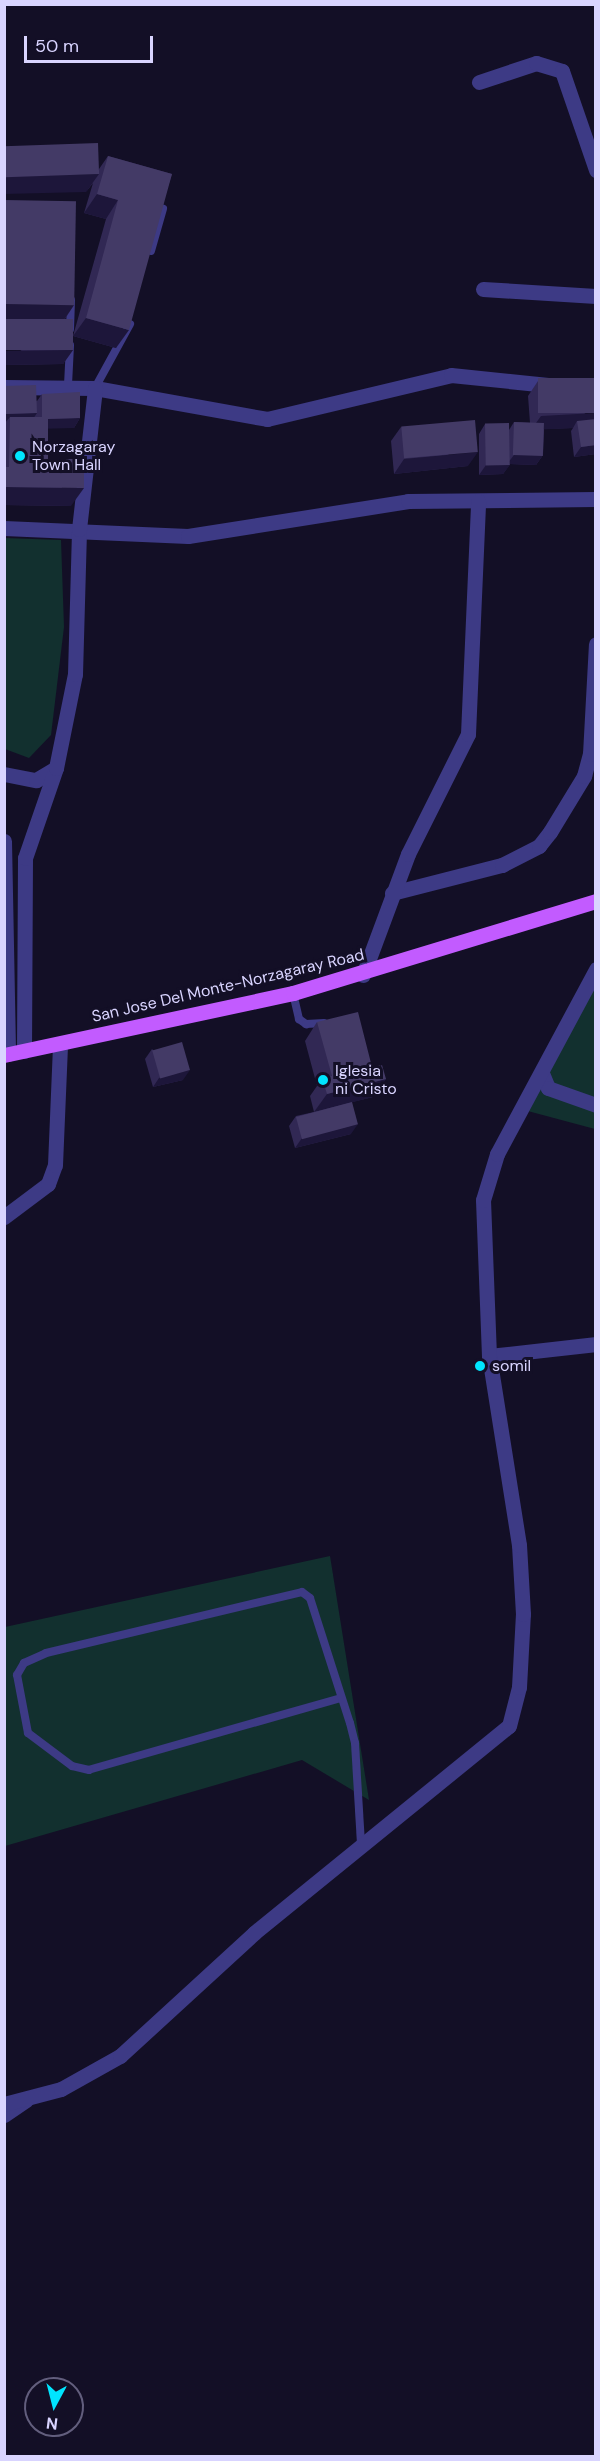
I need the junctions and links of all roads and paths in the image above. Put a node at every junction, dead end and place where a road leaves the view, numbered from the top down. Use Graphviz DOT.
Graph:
graph roads {
  1 [pos="479,82"];
  2 [pos="596,170"];
  3 [pos="163,210"];
  4 [pos="146,267"];
  5 [pos="72,283"];
  6 [pos="483,289"];
  7 [pos="596,296"];
  8 [pos="133,313"];
  9 [pos="68,385"];
  10 [pos="4,387"];
  11 [pos="95,388"];
  12 [pos="596,390"];
  13 [pos="596,499"];
  14 [pos="478,501"];
  15 [pos="4,528"];
  16 [pos="79,528"];
  17 [pos="596,644"];
  18 [pos="56,768"];
  19 [pos="4,774"];
  20 [pos="4,841"];
  21 [pos="392,892"];
  22 [pos="596,901"];
  23 [pos="5,931"];
  24 [pos="596,969"];
  25 [pos="363,975"];
  26 [pos="293,993"];
  27 [pos="334,1022"];
  28 [pos="60,1044"];
  29 [pos="24,1051"];
  30 [pos="6,1054"];
  31 [pos="542,1073"];
  32 [pos="596,1106"];
  33 [pos="4,1218"];
  34 [pos="596,1344"];
  35 [pos="489,1356"];
  36 [pos="341,1698"];
  37 [pos="361,1844"];
  38 [pos="26,2100"];
  39 [pos="4,2103"];
  40 [pos="4,2115"];
  1 -- 2 [label="street"];
  3 -- 4 [label="lane"];
  5 -- 9 [label="lane"];
  6 -- 7 [label="street"];
  8 -- 11 [label="lane"];
  9 -- 10 [label="street"];
  9 -- 11 [label="street"];
  11 -- 12 [label="street"];
  11 -- 16 [label="street"];
  13 -- 14 [label="street"];
  14 -- 16 [label="street"];
  14 -- 21 [label="street"];
  15 -- 16 [label="street"];
  16 -- 18 [label="street"];
  17 -- 21 [label="street"];
  18 -- 19 [label="street"];
  18 -- 29 [label="street"];
  20 -- 23 [label="street"];
  21 -- 25 [label="street"];
  22 -- 25 [label="main road, San Jose Del Monte-Norzagaray Road"];
  23 -- 30 [label="street"];
  24 -- 31 [label="street"];
  25 -- 26 [label="main road, San Jose Del Monte-Norzagaray Road"];
  26 -- 27 [label="lane"];
  26 -- 28 [label="main road, San Jose Del Monte-Norzagaray Road"];
  28 -- 29 [label="main road, San Jose Del Monte-Norzagaray Road"];
  28 -- 33 [label="street"];
  29 -- 30 [label="main road, San Jose Del Monte-Norzagaray Road"];
  31 -- 32 [label="street"];
  31 -- 35 [label="street"];
  34 -- 35 [label="street"];
  35 -- 37 [label="street"];
  36 -- 36 [label="lane"];
  36 -- 37 [label="lane"];
  37 -- 38 [label="street"];
  38 -- 39 [label="street"];
  38 -- 40 [label="street"];
}
